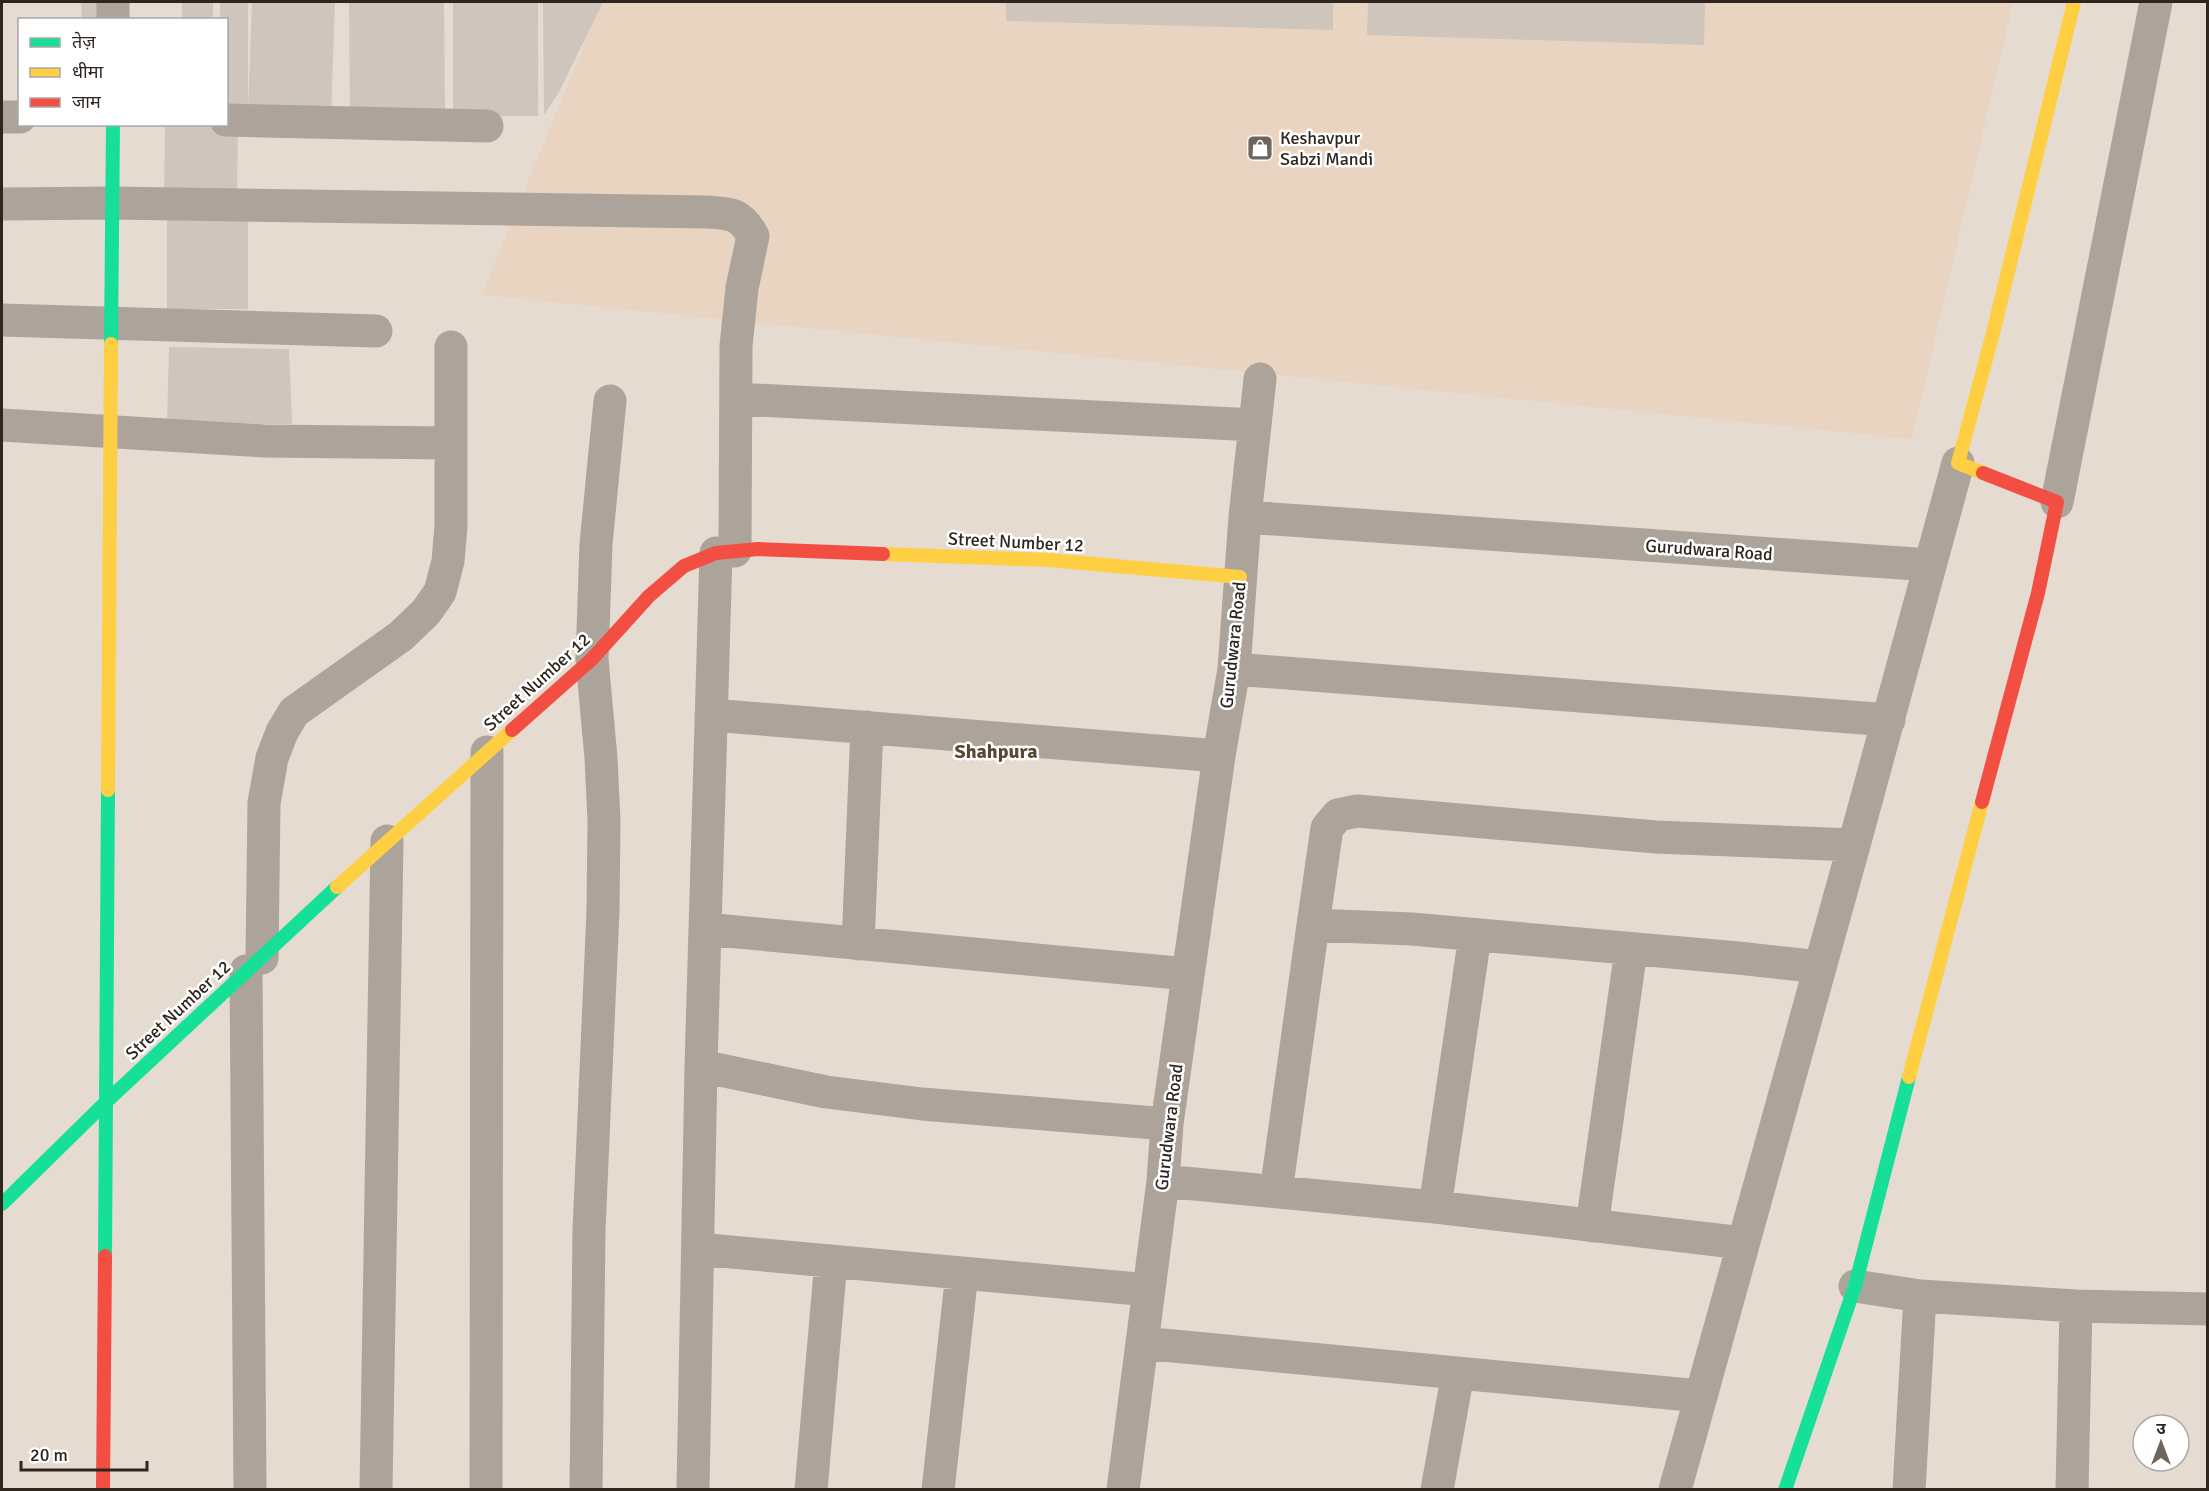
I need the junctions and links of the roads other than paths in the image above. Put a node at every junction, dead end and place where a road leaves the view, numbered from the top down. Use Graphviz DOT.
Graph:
graph roads {
  1 [pos="113,2"];
  2 [pos="2074,2"];
  3 [pos="2156,2"];
  4 [pos="113,18"];
  5 [pos="2,117"];
  6 [pos="18,117"];
  7 [pos="228,120"];
  8 [pos="113,126"];
  9 [pos="487,126"];
  10 [pos="113,203"];
  11 [pos="2,204"];
  12 [pos="2,320"];
  13 [pos="113,325"];
  14 [pos="376,331"];
  15 [pos="451,347"];
  16 [pos="1260,379"];
  17 [pos="736,399"];
  18 [pos="610,401"];
  19 [pos="2,424"];
  20 [pos="1255,425"];
  21 [pos="110,432"];
  22 [pos="451,443"];
  23 [pos="1958,463"];
  24 [pos="2057,502"];
  25 [pos="1245,517"];
  26 [pos="725,552"];
  27 [pos="1930,565"];
  28 [pos="1240,577"];
  29 [pos="592,659"];
  30 [pos="1234,669"];
  31 [pos="711,715"];
  32 [pos="1889,720"];
  33 [pos="867,728"];
  34 [pos="487,752"];
  35 [pos="1219,756"];
  36 [pos="387,841"];
  37 [pos="1854,845"];
  38 [pos="1313,925"];
  39 [pos="705,929"];
  40 [pos="1476,936"];
  41 [pos="858,944"];
  42 [pos="1631,950"];
  43 [pos="254,964"];
  44 [pos="1820,967"];
  45 [pos="1188,974"];
  46 [pos="701,1066"];
  47 [pos="108,1100"];
  48 [pos="1167,1124"];
  49 [pos="1163,1181"];
  50 [pos="1276,1192"];
  51 [pos="2,1204"];
  52 [pos="1435,1207"];
  53 [pos="1592,1226"];
  54 [pos="1743,1243"];
  55 [pos="698,1249"];
  56 [pos="831,1261"];
  57 [pos="962,1273"];
  58 [pos="1856,1286"];
  59 [pos="1149,1290"];
  60 [pos="1920,1296"];
  61 [pos="2076,1305"];
  62 [pos="2208,1309"];
  63 [pos="1142,1343"];
  64 [pos="1458,1373"];
  65 [pos="1700,1396"];
  66 [pos="104,1490"];
  67 [pos="250,1490"];
  68 [pos="376,1490"];
  69 [pos="486,1490"];
  70 [pos="586,1490"];
  71 [pos="693,1490"];
  72 [pos="811,1490"];
  73 [pos="938,1490"];
  74 [pos="1123,1490"];
  75 [pos="1437,1490"];
  76 [pos="1675,1490"];
  77 [pos="1785,1490"];
  78 [pos="1909,1490"];
  79 [pos="2072,1490"];
  1 -- 4 [label="street"];
  2 -- 23 [label="street"];
  3 -- 24 [label="street"];
  5 -- 6 [label="street"];
  7 -- 9 [label="street"];
  8 -- 10 [label="street"];
  10 -- 11 [label="street"];
  10 -- 13 [label="street"];
  10 -- 17 [label="street"];
  12 -- 13 [label="street"];
  13 -- 14 [label="street"];
  13 -- 21 [label="street"];
  15 -- 22 [label="street"];
  16 -- 20 [label="street"];
  17 -- 20 [label="street"];
  17 -- 26 [label="street"];
  18 -- 29 [label="street"];
  19 -- 21 [label="street"];
  20 -- 25 [label="street"];
  21 -- 22 [label="street"];
  21 -- 47 [label="street"];
  22 -- 43 [label="street"];
  23 -- 24 [label="street"];
  23 -- 27 [label="street"];
  24 -- 58 [label="street"];
  25 -- 27 [label="street, Gurudwara Road"];
  25 -- 28 [label="street, Gurudwara Road"];
  26 -- 28 [label="street, Street Number 12"];
  26 -- 29 [label="street, Street Number 12"];
  26 -- 31 [label="street"];
  27 -- 32 [label="street"];
  28 -- 30 [label="street, Gurudwara Road"];
  29 -- 34 [label="street, Street Number 12"];
  29 -- 70 [label="street"];
  30 -- 32 [label="street"];
  30 -- 35 [label="street, Gurudwara Road"];
  31 -- 33 [label="street"];
  31 -- 39 [label="street"];
  32 -- 37 [label="street"];
  33 -- 35 [label="street"];
  33 -- 41 [label="street"];
  34 -- 36 [label="street, Street Number 12"];
  34 -- 69 [label="street"];
  35 -- 45 [label="street, Gurudwara Road"];
  36 -- 43 [label="street, Street Number 12"];
  36 -- 68 [label="street"];
  37 -- 38 [label="street"];
  37 -- 44 [label="street"];
  38 -- 40 [label="street"];
  38 -- 50 [label="street"];
  39 -- 41 [label="street"];
  39 -- 46 [label="street"];
  40 -- 42 [label="street"];
  40 -- 52 [label="street"];
  41 -- 45 [label="street"];
  42 -- 44 [label="street"];
  42 -- 53 [label="street"];
  43 -- 47 [label="street, Street Number 12"];
  43 -- 67 [label="street"];
  44 -- 54 [label="street"];
  45 -- 48 [label="street, Gurudwara Road"];
  46 -- 48 [label="street"];
  46 -- 55 [label="street"];
  47 -- 51 [label="street, Street Number 12"];
  47 -- 66 [label="street"];
  48 -- 49 [label="street, Gurudwara Road"];
  49 -- 50 [label="street"];
  49 -- 59 [label="street, Gurudwara Road"];
  50 -- 52 [label="street"];
  52 -- 53 [label="street"];
  53 -- 54 [label="street"];
  54 -- 65 [label="street"];
  55 -- 56 [label="street"];
  55 -- 71 [label="street"];
  56 -- 57 [label="street"];
  56 -- 72 [label="street"];
  57 -- 59 [label="street"];
  57 -- 73 [label="street"];
  58 -- 60 [label="street"];
  58 -- 77 [label="street"];
  59 -- 63 [label="street, Gurudwara Road"];
  60 -- 61 [label="street"];
  60 -- 78 [label="street"];
  61 -- 62 [label="street"];
  61 -- 79 [label="street"];
  63 -- 64 [label="street"];
  63 -- 74 [label="street, Gurudwara Road"];
  64 -- 65 [label="street"];
  64 -- 75 [label="street"];
  65 -- 76 [label="street"];
}
